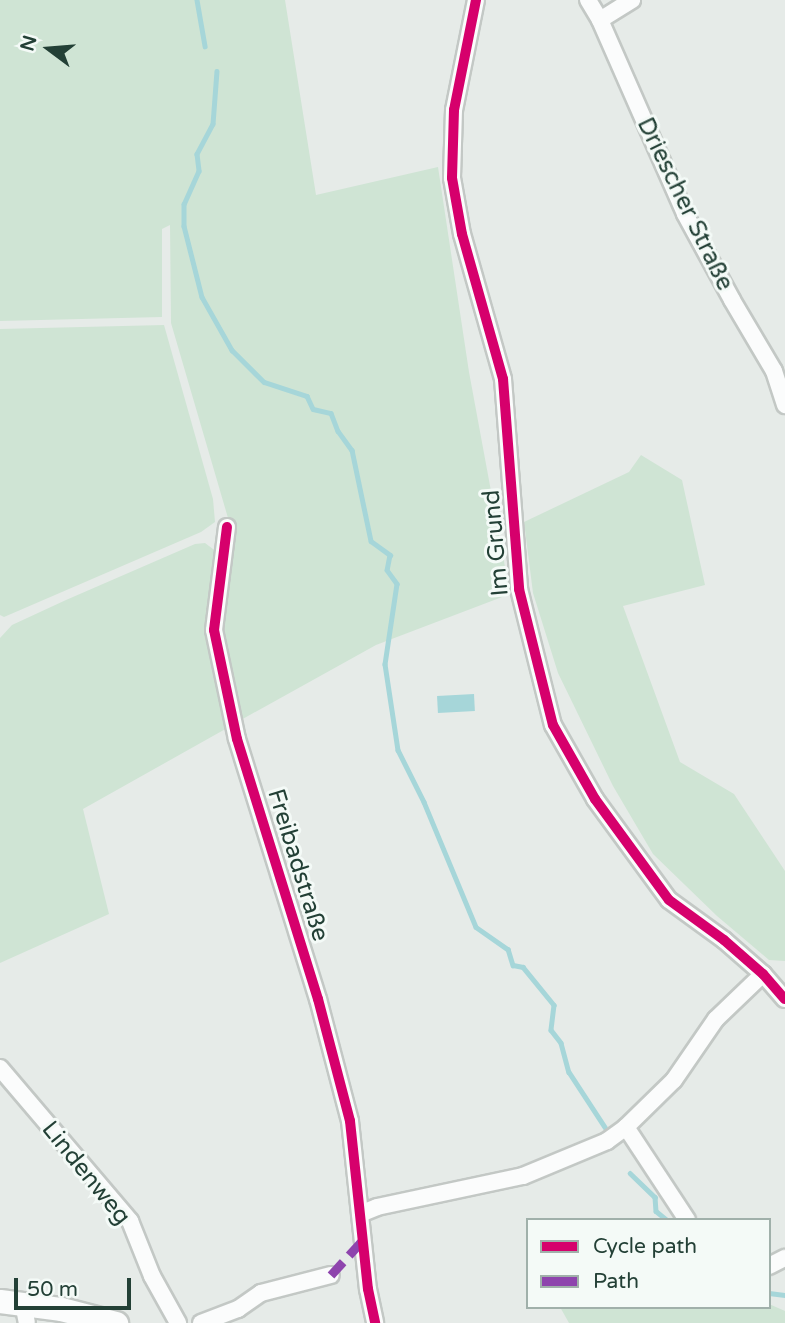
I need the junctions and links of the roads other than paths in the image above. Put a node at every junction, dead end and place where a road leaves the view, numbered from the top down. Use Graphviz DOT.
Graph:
graph roads {
  1 [pos="476,0"];
  2 [pos="588,0"];
  3 [pos="632,0"];
  4 [pos="600,20"];
  5 [pos="785,405"];
  6 [pos="227,527"];
  7 [pos="763,974"];
  8 [pos="785,998"];
  9 [pos="1,1070"];
  10 [pos="625,1127"];
  11 [pos="360,1214"];
  12 [pos="686,1218"];
  13 [pos="331,1275"];
  14 [pos="17,1309"];
  15 [pos="116,1323"];
  16 [pos="178,1323"];
  17 [pos="201,1323"];
  18 [pos="374,1323"];
  1 -- 7 [label="street, Im Grund"];
  2 -- 4 [label="street, Driescher Straße"];
  3 -- 4 [label="street"];
  4 -- 5 [label="street, Driescher Straße"];
  6 -- 11 [label="street, Freibadstraße"];
  7 -- 8 [label="street, Im Grund"];
  7 -- 10 [label="street"];
  9 -- 16 [label="street, Lindenweg"];
  10 -- 11 [label="street"];
  10 -- 12 [label="street"];
  11 -- 18 [label="street"];
  13 -- 17 [label="street"];
  14 -- 15 [label="main road"];
}
